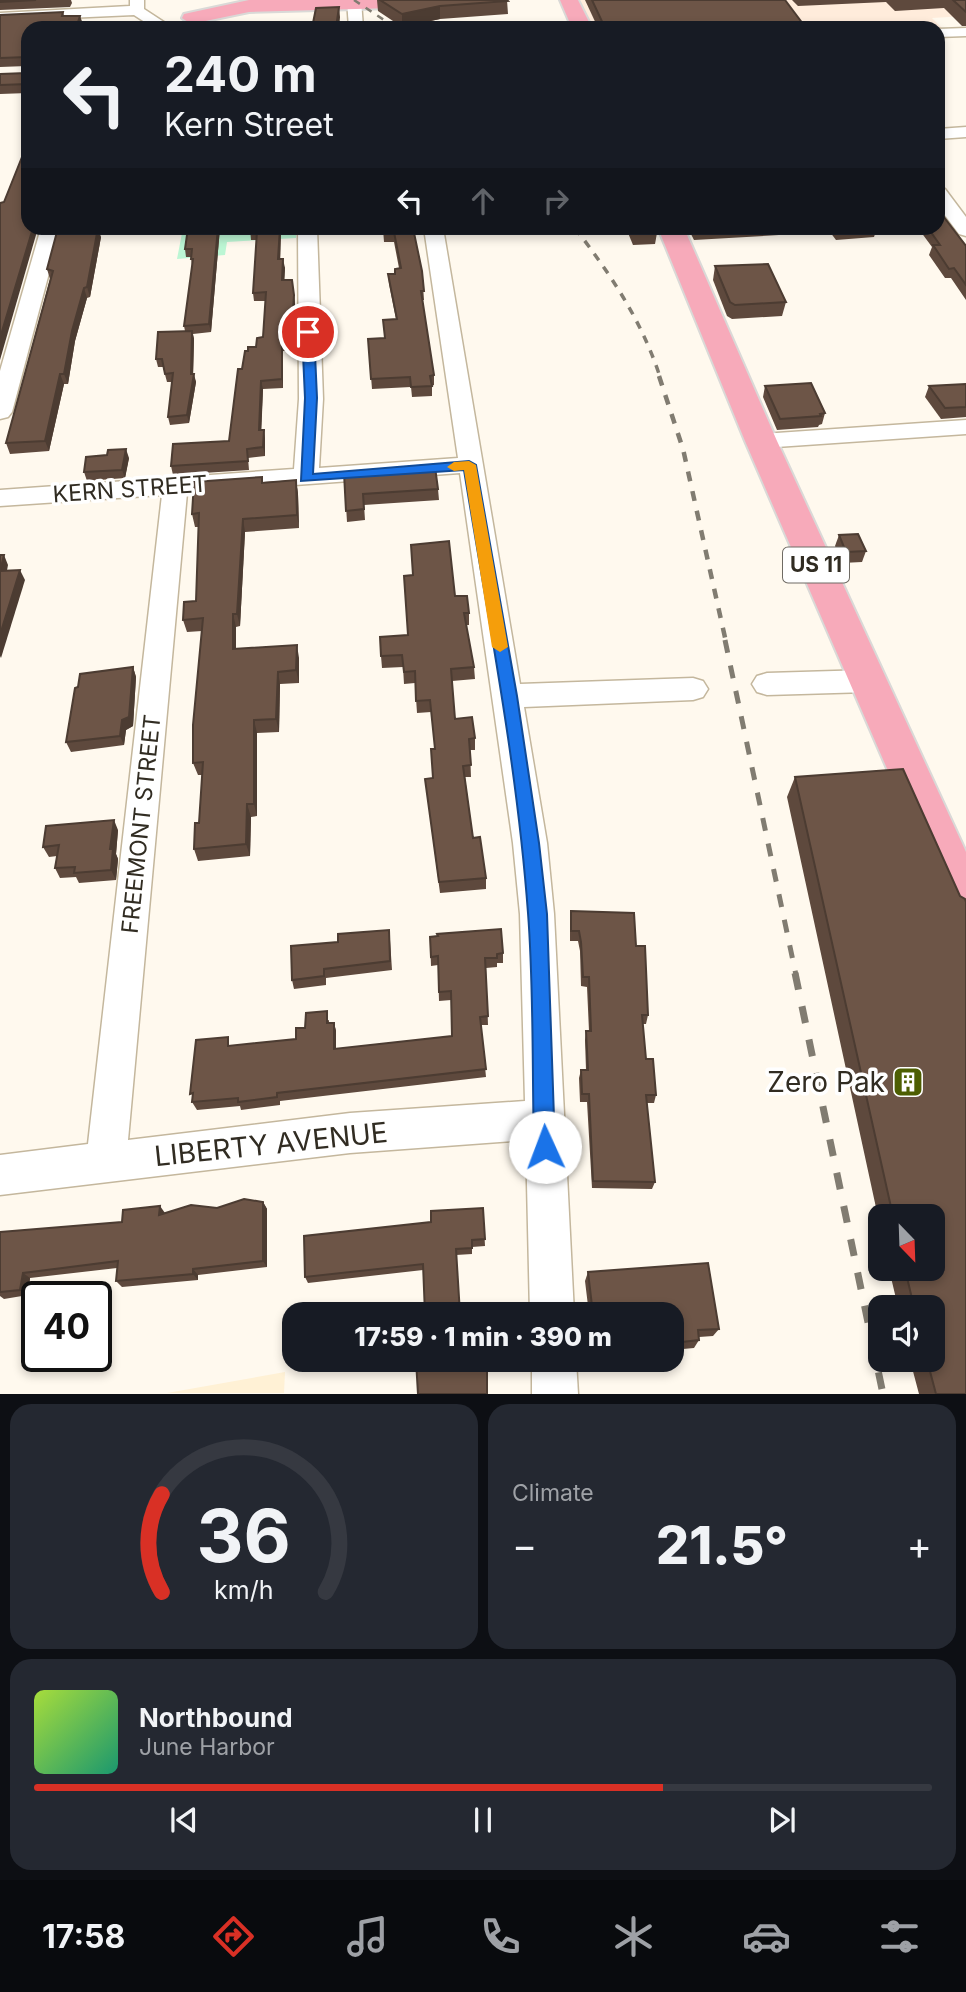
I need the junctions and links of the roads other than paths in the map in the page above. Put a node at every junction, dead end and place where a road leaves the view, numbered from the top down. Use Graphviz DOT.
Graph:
graph roads {
  1 [pos="466,0"];
  2 [pos="569,0"];
  3 [pos="354,2"];
  4 [pos="274,7"];
  5 [pos="140,9"];
  6 [pos="0,17"];
  7 [pos="169,21"];
  8 [pos="187,21"];
  9 [pos="222,21"];
  10 [pos="355,21"];
  11 [pos="579,21"];
  12 [pos="966,32"];
  13 [pos="945,33"];
  14 [pos="966,132"];
  15 [pos="945,134"];
  16 [pos="945,203"];
  17 [pos="966,230"];
  18 [pos="49,235"];
  19 [pos="307,235"];
  20 [pos="435,235"];
  21 [pos="674,235"];
  22 [pos="0,412"];
  23 [pos="966,427"];
  24 [pos="761,441"];
  25 [pos="469,465"];
  26 [pos="306,478"];
  27 [pos="175,487"];
  28 [pos="0,498"];
  29 [pos="868,681"];
  30 [pos="767,684"];
  31 [pos="693,689"];
  32 [pos="509,696"];
  33 [pos="966,900"];
  34 [pos="543,1119"];
  35 [pos="106,1162"];
  36 [pos="0,1175"];
  37 [pos="551,1302"];
  38 [pos="554,1372"];
  39 [pos="555,1394"];
  1 -- 3 [label="main road"];
  2 -- 11 [label="main road"];
  3 -- 4 [label="main road"];
  3 -- 10 [label="street"];
  4 -- 8 [label="main road"];
  4 -- 9 [label="main road"];
  5 -- 6 [label="street"];
  5 -- 7 [label="street"];
  12 -- 13 [label="street"];
  14 -- 15 [label="street"];
  16 -- 17 [label="street"];
  18 -- 22 [label="street"];
  19 -- 26 [label="street"];
  20 -- 25 [label="street"];
  21 -- 24 [label="main road, US 11"];
  23 -- 24 [label="street"];
  24 -- 29 [label="main road, US 11"];
  25 -- 26 [label="street, KERN STREET"];
  25 -- 32 [label="street"];
  26 -- 27 [label="street, KERN STREET"];
  27 -- 28 [label="street, KERN STREET"];
  27 -- 35 [label="street, FREEMONT STREET"];
  29 -- 30 [label="street"];
  29 -- 33 [label="main road, US 11"];
  31 -- 32 [label="street"];
  32 -- 34 [label="street"];
  34 -- 35 [label="street, LIBERTY AVENUE"];
  34 -- 37 [label="street"];
  35 -- 36 [label="street, LIBERTY AVENUE"];
  38 -- 39 [label="street"];
}
